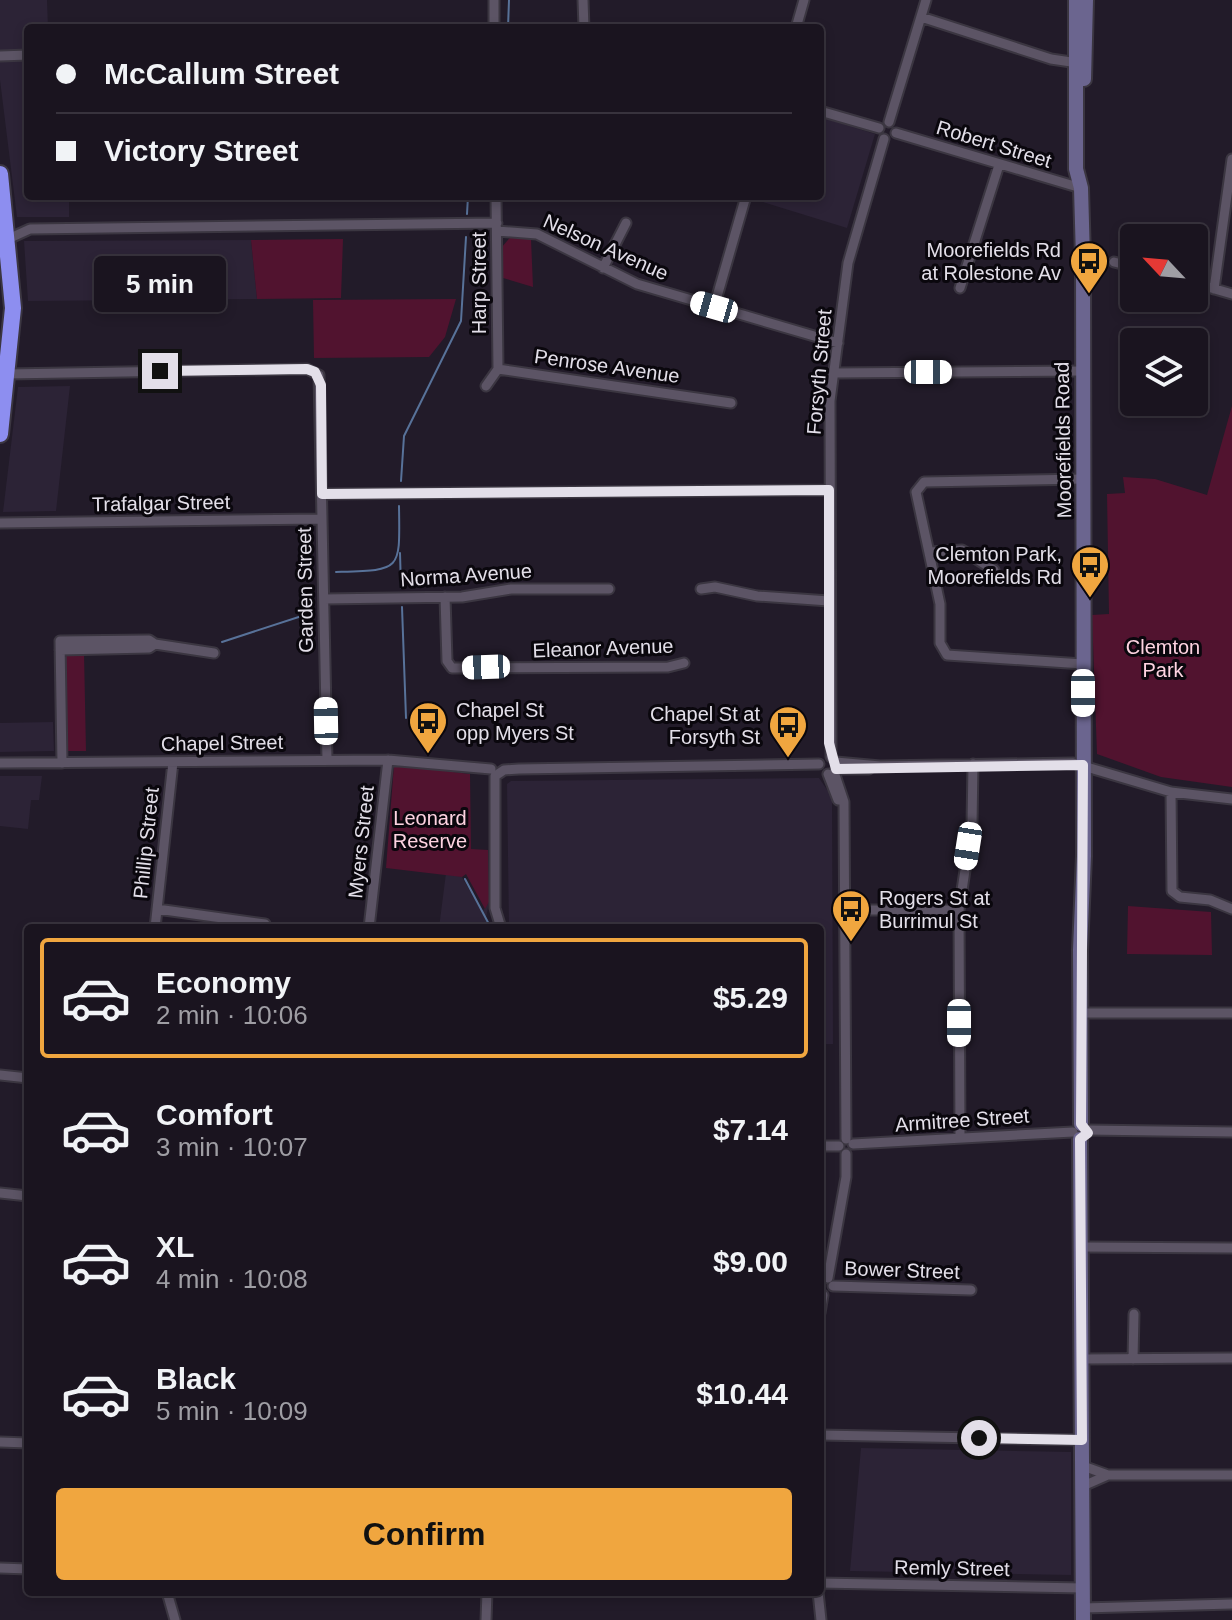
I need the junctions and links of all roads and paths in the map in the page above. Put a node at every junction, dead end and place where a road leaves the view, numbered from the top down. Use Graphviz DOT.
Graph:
graph roads {
  1 [pos="494,0"];
  2 [pos="583,0"];
  3 [pos="804,0"];
  4 [pos="926,0"];
  5 [pos="1076,0"];
  6 [pos="1086,0"];
  7 [pos="921,17"];
  8 [pos="494,24"];
  9 [pos="584,24"];
  10 [pos="797,24"];
  11 [pos="24,55"];
  12 [pos="0,56"];
  13 [pos="1080,63"];
  14 [pos="824,112"];
  15 [pos="889,122"];
  16 [pos="879,128"];
  17 [pos="896,133"];
  18 [pos="884,139"];
  19 [pos="1232,159"];
  20 [pos="999,165"];
  21 [pos="0,174"];
  22 [pos="1081,188"];
  23 [pos="496,200"];
  24 [pos="745,200"];
  25 [pos="6,221"];
  26 [pos="626,223"];
  27 [pos="497,227"];
  28 [pos="30,229"];
  29 [pos="8,239"];
  30 [pos="1114,262"];
  31 [pos="1120,264"];
  32 [pos="603,268"];
  33 [pos="1208,287"];
  34 [pos="960,288"];
  35 [pos="6,289"];
  36 [pos="1214,289"];
  37 [pos="1232,294"];
  38 [pos="714,307"];
  39 [pos="838,343"];
  40 [pos="498,369"];
  41 [pos="1082,371"];
  42 [pos="834,373"];
  43 [pos="7,374"];
  44 [pos="486,386"];
  45 [pos="731,403"];
  46 [pos="0,434"];
  47 [pos="1083,479"];
  48 [pos="829,490"];
  49 [pos="322,494"];
  50 [pos="322,519"];
  51 [pos="0,523"];
  52 [pos="931,552"];
  53 [pos="994,570"];
  54 [pos="609,589"];
  55 [pos="701,589"];
  56 [pos="445,597"];
  57 [pos="324,599"];
  58 [pos="829,601"];
  59 [pos="214,653"];
  60 [pos="684,663"];
  61 [pos="1083,664"];
  62 [pos="327,760"];
  63 [pos="388,760"];
  64 [pos="173,762"];
  65 [pos="0,763"];
  66 [pos="62,763"];
  67 [pos="973,764"];
  68 [pos="1083,765"];
  69 [pos="880,766"];
  70 [pos="833,767"];
  71 [pos="858,770"];
  72 [pos="497,772"];
  73 [pos="841,790"];
  74 [pos="1171,792"];
  75 [pos="1232,799"];
  76 [pos="842,811"];
  77 [pos="157,909"];
  78 [pos="1232,909"];
  79 [pos="843,910"];
  80 [pos="959,910"];
  81 [pos="155,924"];
  82 [pos="265,924"];
  83 [pos="369,924"];
  84 [pos="500,924"];
  85 [pos="1080,1013"];
  86 [pos="1232,1013"];
  87 [pos="0,1075"];
  88 [pos="24,1078"];
  89 [pos="1080,1131"];
  90 [pos="1232,1132"];
  91 [pos="960,1137"];
  92 [pos="824,1146"];
  93 [pos="846,1146"];
  94 [pos="0,1193"];
  95 [pos="24,1196"];
  96 [pos="1083,1247"];
  97 [pos="1232,1248"];
  98 [pos="827,1281"];
  99 [pos="971,1290"];
  100 [pos="1134,1314"];
  101 [pos="1232,1358"];
  102 [pos="1083,1359"];
  103 [pos="1133,1359"];
  104 [pos="824,1435"];
  105 [pos="1082,1440"];
  106 [pos="0,1442"];
  107 [pos="24,1443"];
  108 [pos="1083,1466"];
  109 [pos="1108,1475"];
  110 [pos="1232,1475"];
  111 [pos="1083,1486"];
  112 [pos="0,1568"];
  113 [pos="24,1569"];
  114 [pos="824,1583"];
  115 [pos="1083,1588"];
  116 [pos="168,1596"];
  117 [pos="487,1596"];
  118 [pos="818,1596"];
  119 [pos="1232,1604"];
  120 [pos="1083,1614"];
  121 [pos="175,1620"];
  122 [pos="486,1620"];
  123 [pos="821,1620"];
  1 -- 8 [label="street"];
  2 -- 9 [label="street"];
  3 -- 10 [label="street"];
  4 -- 7 [label="street"];
  5 -- 13 [label="main road, Moorefields Road"];
  6 -- 13 [label="main road, Moorefields Road"];
  7 -- 13 [label="street"];
  7 -- 15 [label="street"];
  11 -- 12 [label="street"];
  13 -- 22 [label="main road, Moorefields Road"];
  14 -- 16 [label="street"];
  15 -- 16 [label="street"];
  15 -- 17 [label="street"];
  16 -- 18 [label="street"];
  17 -- 18 [label="street"];
  17 -- 20 [label="street, Robert Street"];
  18 -- 39 [label="street, Forsyth Street"];
  19 -- 36 [label="street"];
  20 -- 22 [label="street, Robert Street"];
  20 -- 34 [label="street"];
  21 -- 25 [label="highway"];
  22 -- 41 [label="main road, Moorefields Road"];
  23 -- 27 [label="street, Harp Street"];
  24 -- 38 [label="street"];
  25 -- 28 [label="street, Nelson Avenue"];
  25 -- 29 [label="highway"];
  26 -- 32 [label="street"];
  27 -- 28 [label="street, Nelson Avenue"];
  27 -- 32 [label="street, Nelson Avenue"];
  27 -- 40 [label="street, Harp Street"];
  28 -- 29 [label="street, Nelson Avenue"];
  29 -- 35 [label="highway"];
  30 -- 31 [label="street"];
  32 -- 38 [label="street, Nelson Avenue"];
  33 -- 36 [label="street"];
  35 -- 43 [label="highway"];
  36 -- 37 [label="street"];
  38 -- 39 [label="street, Nelson Avenue"];
  39 -- 42 [label="street, Forsyth Street"];
  40 -- 44 [label="street"];
  40 -- 45 [label="street, Penrose Avenue"];
  41 -- 42 [label="street"];
  41 -- 47 [label="main road, Moorefields Road"];
  42 -- 48 [label="street, Forsyth Street"];
  43 -- 46 [label="highway"];
  43 -- 49 [label="street, Garden Street"];
  47 -- 52 [label="street"];
  47 -- 61 [label="main road, Moorefields Road"];
  48 -- 49 [label="street"];
  48 -- 58 [label="street, Forsyth Street"];
  49 -- 50 [label="street, Garden Street"];
  50 -- 51 [label="street, Trafalgar Street"];
  50 -- 57 [label="street, Garden Street"];
  52 -- 53 [label="street"];
  52 -- 61 [label="street"];
  54 -- 56 [label="street, Norma Avenue"];
  55 -- 58 [label="street"];
  56 -- 57 [label="street, Norma Avenue"];
  56 -- 60 [label="street, Eleanor Avenue"];
  57 -- 62 [label="street, Garden Street"];
  58 -- 70 [label="street, Forsyth Street"];
  59 -- 66 [label="street"];
  61 -- 68 [label="main road, Moorefields Road"];
  62 -- 63 [label="street, Chapel Street"];
  62 -- 64 [label="street, Chapel Street"];
  63 -- 72 [label="street, Chapel Street"];
  63 -- 83 [label="street, Myers Street"];
  64 -- 66 [label="street, Chapel Street"];
  64 -- 77 [label="street, Phillip Street"];
  65 -- 66 [label="street, Chapel Street"];
  67 -- 68 [label="street"];
  67 -- 69 [label="street"];
  67 -- 80 [label="street"];
  68 -- 74 [label="street"];
  68 -- 85 [label="main road, Moorefields Road"];
  69 -- 70 [label="street"];
  69 -- 71 [label="street"];
  70 -- 71 [label="street"];
  70 -- 72 [label="street, Chapel Street"];
  70 -- 73 [label="street"];
  70 -- 76 [label="street"];
  71 -- 73 [label="street"];
  72 -- 84 [label="street"];
  73 -- 76 [label="street"];
  74 -- 75 [label="street"];
  74 -- 78 [label="street"];
  76 -- 79 [label="street"];
  77 -- 81 [label="street, Phillip Street"];
  77 -- 82 [label="street"];
  79 -- 80 [label="street"];
  79 -- 93 [label="street"];
  80 -- 91 [label="street"];
  85 -- 86 [label="street"];
  85 -- 89 [label="main road, Moorefields Road"];
  87 -- 88 [label="street"];
  89 -- 90 [label="street, Armitree Street"];
  89 -- 91 [label="street, Armitree Street"];
  89 -- 96 [label="main road, Moorefields Road"];
  91 -- 93 [label="street, Armitree Street"];
  92 -- 93 [label="street, Armitree Street"];
  93 -- 98 [label="street"];
  94 -- 95 [label="street"];
  96 -- 97 [label="street"];
  96 -- 102 [label="main road, Moorefields Road"];
  98 -- 99 [label="street, Bower Street"];
  100 -- 103 [label="street"];
  101 -- 103 [label="street"];
  102 -- 103 [label="street"];
  102 -- 105 [label="main road, Moorefields Road"];
  104 -- 105 [label="street"];
  105 -- 108 [label="main road, Moorefields Road"];
  106 -- 107 [label="street"];
  108 -- 109 [label="street"];
  108 -- 111 [label="main road, Moorefields Road"];
  109 -- 110 [label="street"];
  109 -- 111 [label="street"];
  111 -- 115 [label="main road, Moorefields Road"];
  112 -- 113 [label="street"];
  114 -- 115 [label="street, Remly Street"];
  115 -- 120 [label="main road, Moorefields Road"];
  116 -- 121 [label="street"];
  117 -- 122 [label="street"];
  118 -- 123 [label="street"];
  119 -- 120 [label="street"];
}
